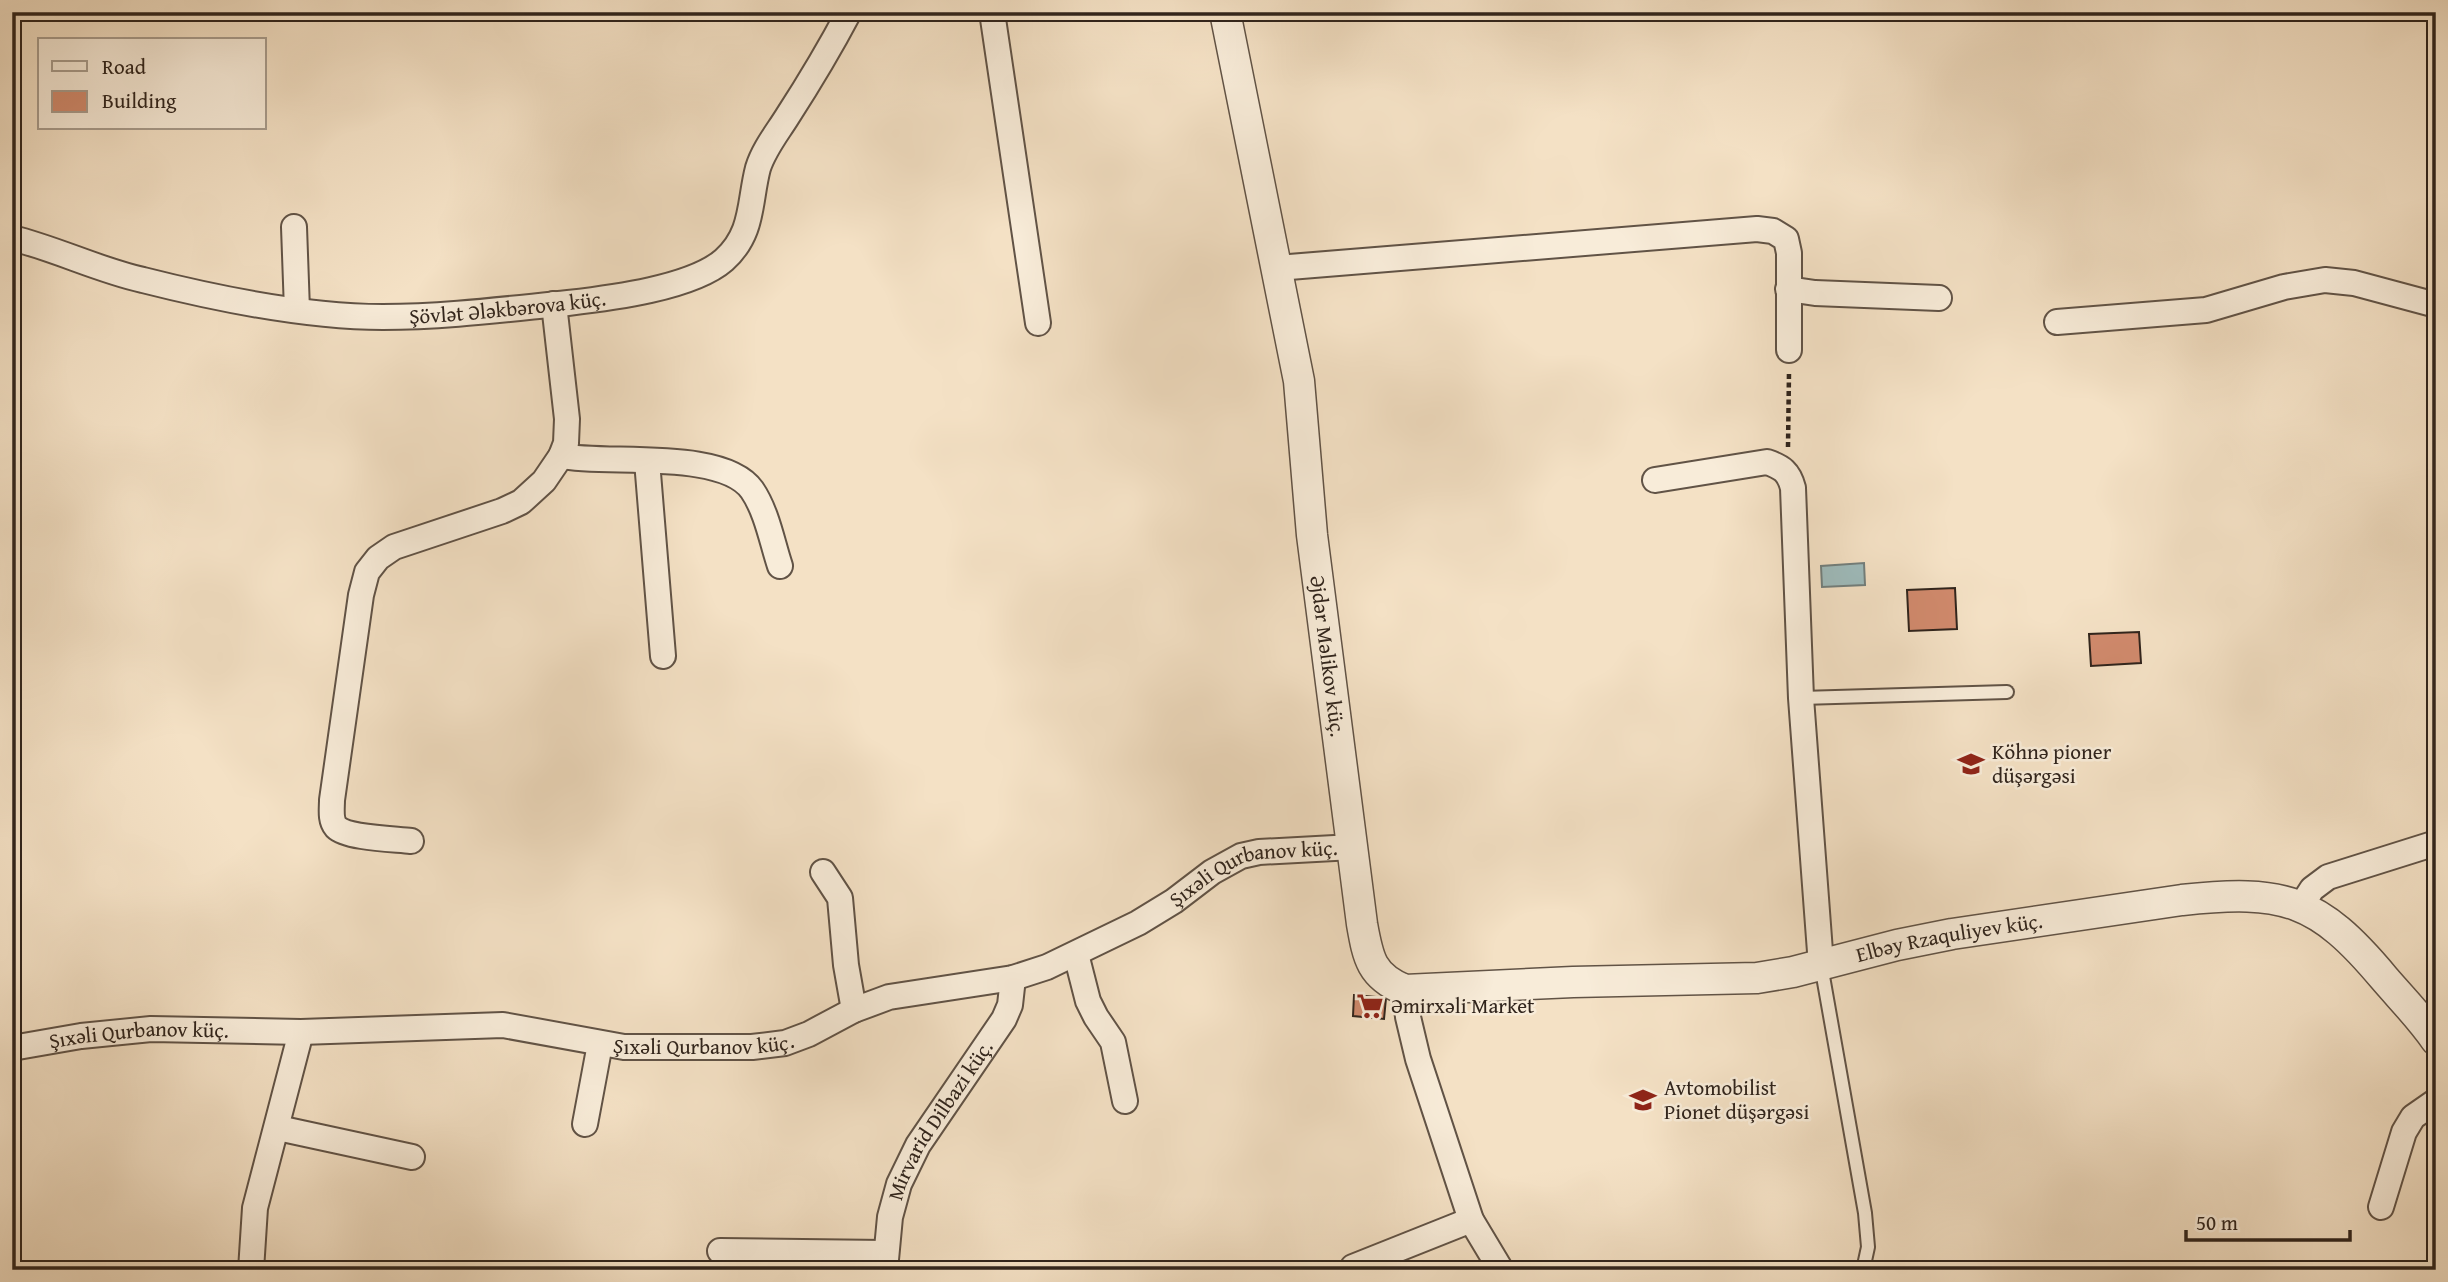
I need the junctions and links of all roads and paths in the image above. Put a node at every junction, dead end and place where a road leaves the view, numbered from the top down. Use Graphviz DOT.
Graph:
graph roads {
  1 [pos="849,12"];
  2 [pos="992,12"];
  3 [pos="1225,12"];
  4 [pos="294,227"];
  5 [pos="12,238"];
  6 [pos="1277,268"];
  7 [pos="1788,289"];
  8 [pos="1939,298"];
  9 [pos="554,304"];
  10 [pos="2436,305"];
  11 [pos="298,310"];
  12 [pos="2057,322"];
  13 [pos="1038,323"];
  14 [pos="1789,350"];
  15 [pos="561,456"];
  16 [pos="647,461"];
  17 [pos="1782,467"];
  18 [pos="1655,480"];
  19 [pos="780,566"];
  20 [pos="663,656"];
  21 [pos="2007,692"];
  22 [pos="1801,698"];
  23 [pos="411,841"];
  24 [pos="2436,843"];
  25 [pos="1353,847"];
  26 [pos="823,872"];
  27 [pos="2301,906"];
  28 [pos="1076,954"];
  29 [pos="1821,965"];
  30 [pos="1013,978"];
  31 [pos="1405,990"];
  32 [pos="854,1010"];
  33 [pos="301,1032"];
  34 [pos="2436,1040"];
  35 [pos="600,1044"];
  36 [pos="12,1048"];
  37 [pos="1125,1101"];
  38 [pos="2436,1101"];
  39 [pos="584,1124"];
  40 [pos="278,1128"];
  41 [pos="412,1157"];
  42 [pos="2381,1207"];
  43 [pos="1471,1220"];
  44 [pos="720,1251"];
  45 [pos="885,1262"];
  46 [pos="1353,1267"];
  47 [pos="251,1270"];
  48 [pos="1501,1270"];
  49 [pos="1863,1270"];
  1 -- 9 [label="street, Şövlət Ələkbərova küç."];
  2 -- 13 [label="street"];
  3 -- 6 [label="street, Əjdər Məlikov küç."];
  4 -- 11 [label="street"];
  5 -- 11 [label="street, Şövlət Ələkbərova küç."];
  6 -- 7 [label="street"];
  6 -- 25 [label="street, Əjdər Məlikov küç."];
  7 -- 8 [label="street"];
  7 -- 14 [label="street"];
  9 -- 11 [label="street, Şövlət Ələkbərova küç."];
  9 -- 15 [label="street"];
  10 -- 12 [label="street"];
  14 -- 17 [label="path"];
  15 -- 16 [label="street"];
  15 -- 23 [label="street"];
  16 -- 19 [label="street"];
  16 -- 20 [label="street"];
  17 -- 18 [label="street"];
  17 -- 22 [label="street"];
  21 -- 22 [label="lane"];
  22 -- 29 [label="street"];
  24 -- 27 [label="street"];
  25 -- 28 [label="street, Şıxəli Qurbanov küç."];
  25 -- 31 [label="street, Əjdər Məlikov küç."];
  26 -- 32 [label="street"];
  27 -- 29 [label="street, Elbəy Rzaquliyev küç."];
  27 -- 34 [label="street, Elbəy Rzaquliyev küç."];
  28 -- 30 [label="street, Şıxəli Qurbanov küç."];
  28 -- 37 [label="street"];
  29 -- 31 [label="street, Elbəy Rzaquliyev küç."];
  29 -- 49 [label="lane"];
  30 -- 32 [label="street, Şıxəli Qurbanov küç."];
  30 -- 45 [label="street, Mirvarid Dilbazi küç."];
  31 -- 43 [label="street"];
  32 -- 35 [label="street, Şıxəli Qurbanov küç."];
  33 -- 35 [label="street, Şıxəli Qurbanov küç."];
  33 -- 36 [label="street, Şıxəli Qurbanov küç."];
  33 -- 40 [label="street"];
  35 -- 39 [label="street"];
  38 -- 42 [label="street"];
  40 -- 41 [label="street"];
  40 -- 47 [label="street"];
  43 -- 46 [label="street"];
  43 -- 48 [label="street"];
  44 -- 45 [label="street"];
}
